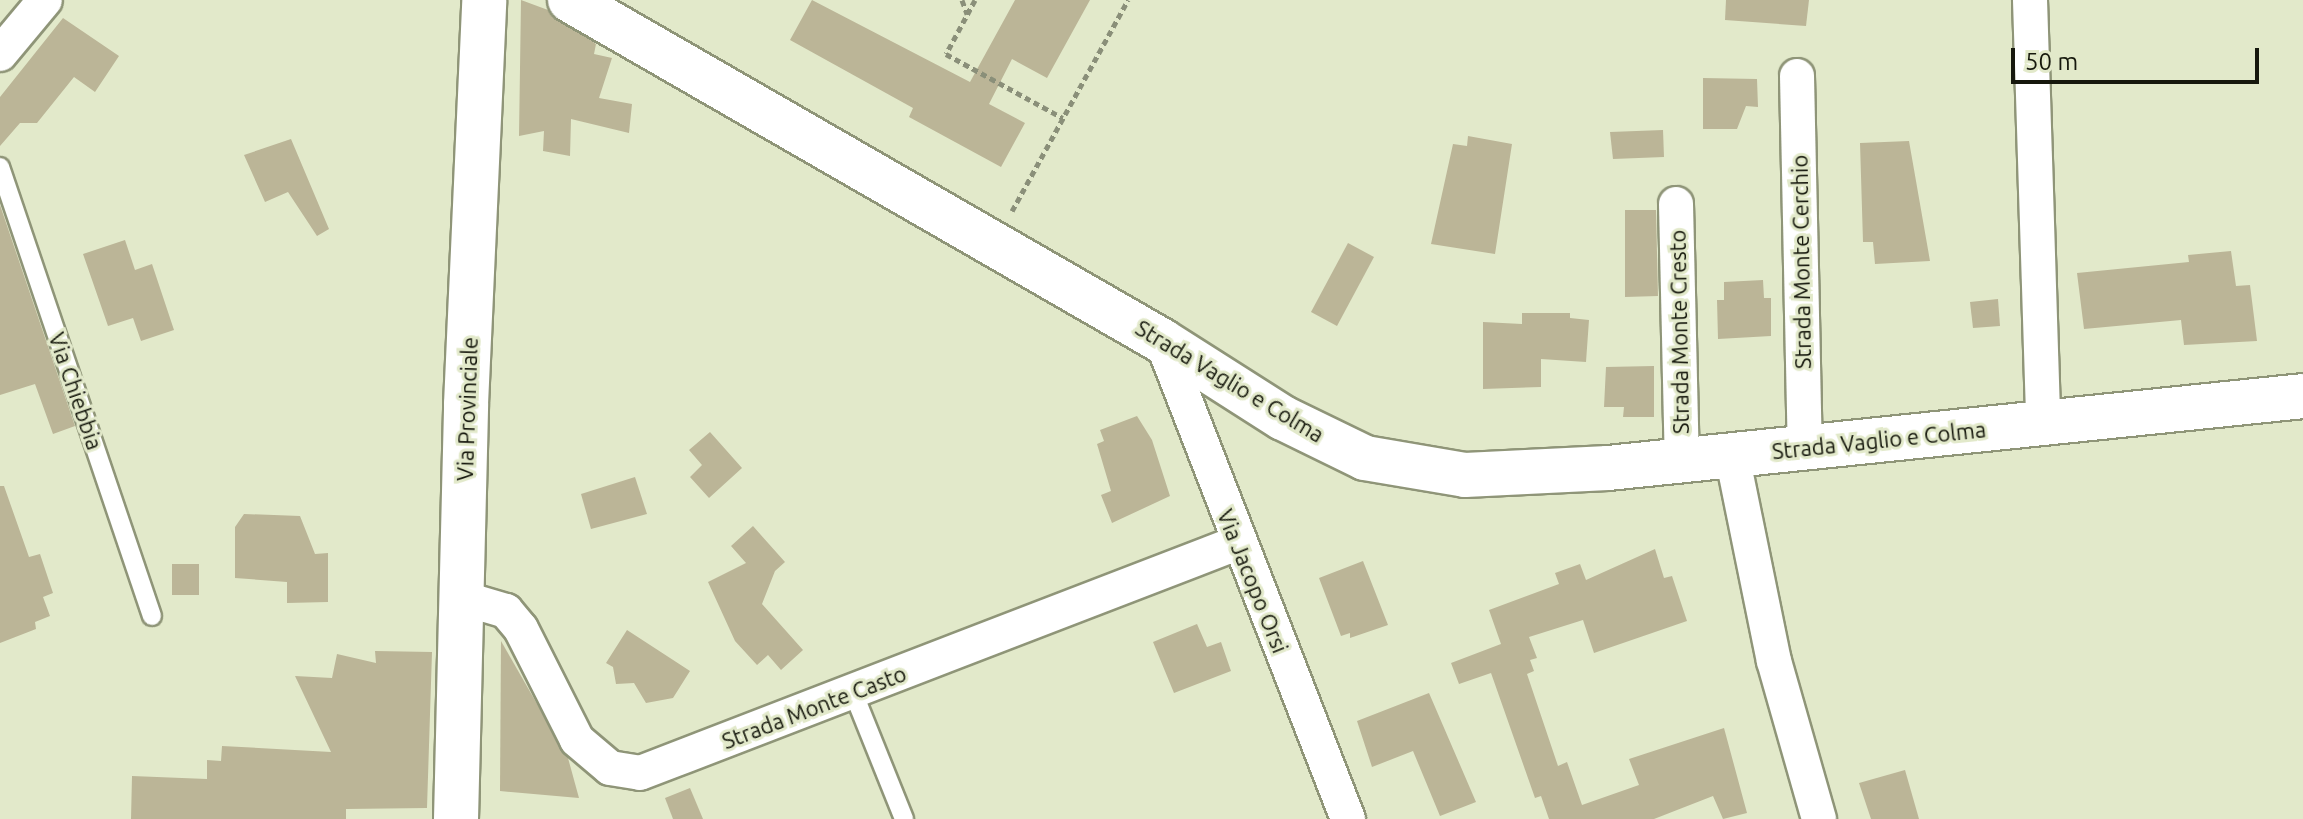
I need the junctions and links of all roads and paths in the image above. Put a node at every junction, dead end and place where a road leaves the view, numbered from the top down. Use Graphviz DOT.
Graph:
graph roads {
  1 [pos="45,0"];
  2 [pos="484,0"];
  3 [pos="570,0"];
  4 [pos="962,0"];
  5 [pos="975,0"];
  6 [pos="1128,0"];
  7 [pos="2030,0"];
  8 [pos="967,14"];
  9 [pos="0,54"];
  10 [pos="1797,76"];
  11 [pos="1063,118"];
  12 [pos="0,167"];
  13 [pos="1676,204"];
  14 [pos="994,244"];
  15 [pos="1162,341"];
  16 [pos="2303,396"];
  17 [pos="2043,423"];
  18 [pos="1805,448"];
  19 [pos="1732,455"];
  20 [pos="1682,460"];
  21 [pos="1237,543"];
  22 [pos="462,598"];
  23 [pos="152,616"];
  24 [pos="853,692"];
  25 [pos="456,819"];
  26 [pos="904,819"];
  27 [pos="1348,819"];
  28 [pos="1819,819"];
  1 -- 9 [label="street"];
  2 -- 22 [label="street, Via Provinciale"];
  3 -- 14 [label="street, Strada Vaglio e Colma"];
  4 -- 8 [label="path"];
  5 -- 8 [label="path"];
  6 -- 11 [label="path"];
  7 -- 17 [label="street"];
  8 -- 11 [label="path"];
  10 -- 18 [label="street, Strada Monte Cerchio"];
  11 -- 14 [label="path"];
  12 -- 23 [label="lane, Via Chiebbia"];
  13 -- 20 [label="street, Strada Monte Cresto"];
  14 -- 15 [label="street, Strada Vaglio e Colma"];
  15 -- 20 [label="street, Strada Vaglio e Colma"];
  15 -- 21 [label="street, Via Jacopo Orsi"];
  16 -- 17 [label="street, Strada Vaglio e Colma"];
  17 -- 18 [label="street, Strada Vaglio e Colma"];
  18 -- 19 [label="street, Strada Vaglio e Colma"];
  19 -- 20 [label="street, Strada Vaglio e Colma"];
  19 -- 28 [label="street"];
  21 -- 24 [label="street, Strada Monte Casto"];
  21 -- 27 [label="street, Via Jacopo Orsi"];
  22 -- 24 [label="street, Strada Monte Casto"];
  22 -- 25 [label="street, Via Provinciale"];
  24 -- 26 [label="lane"];
}
